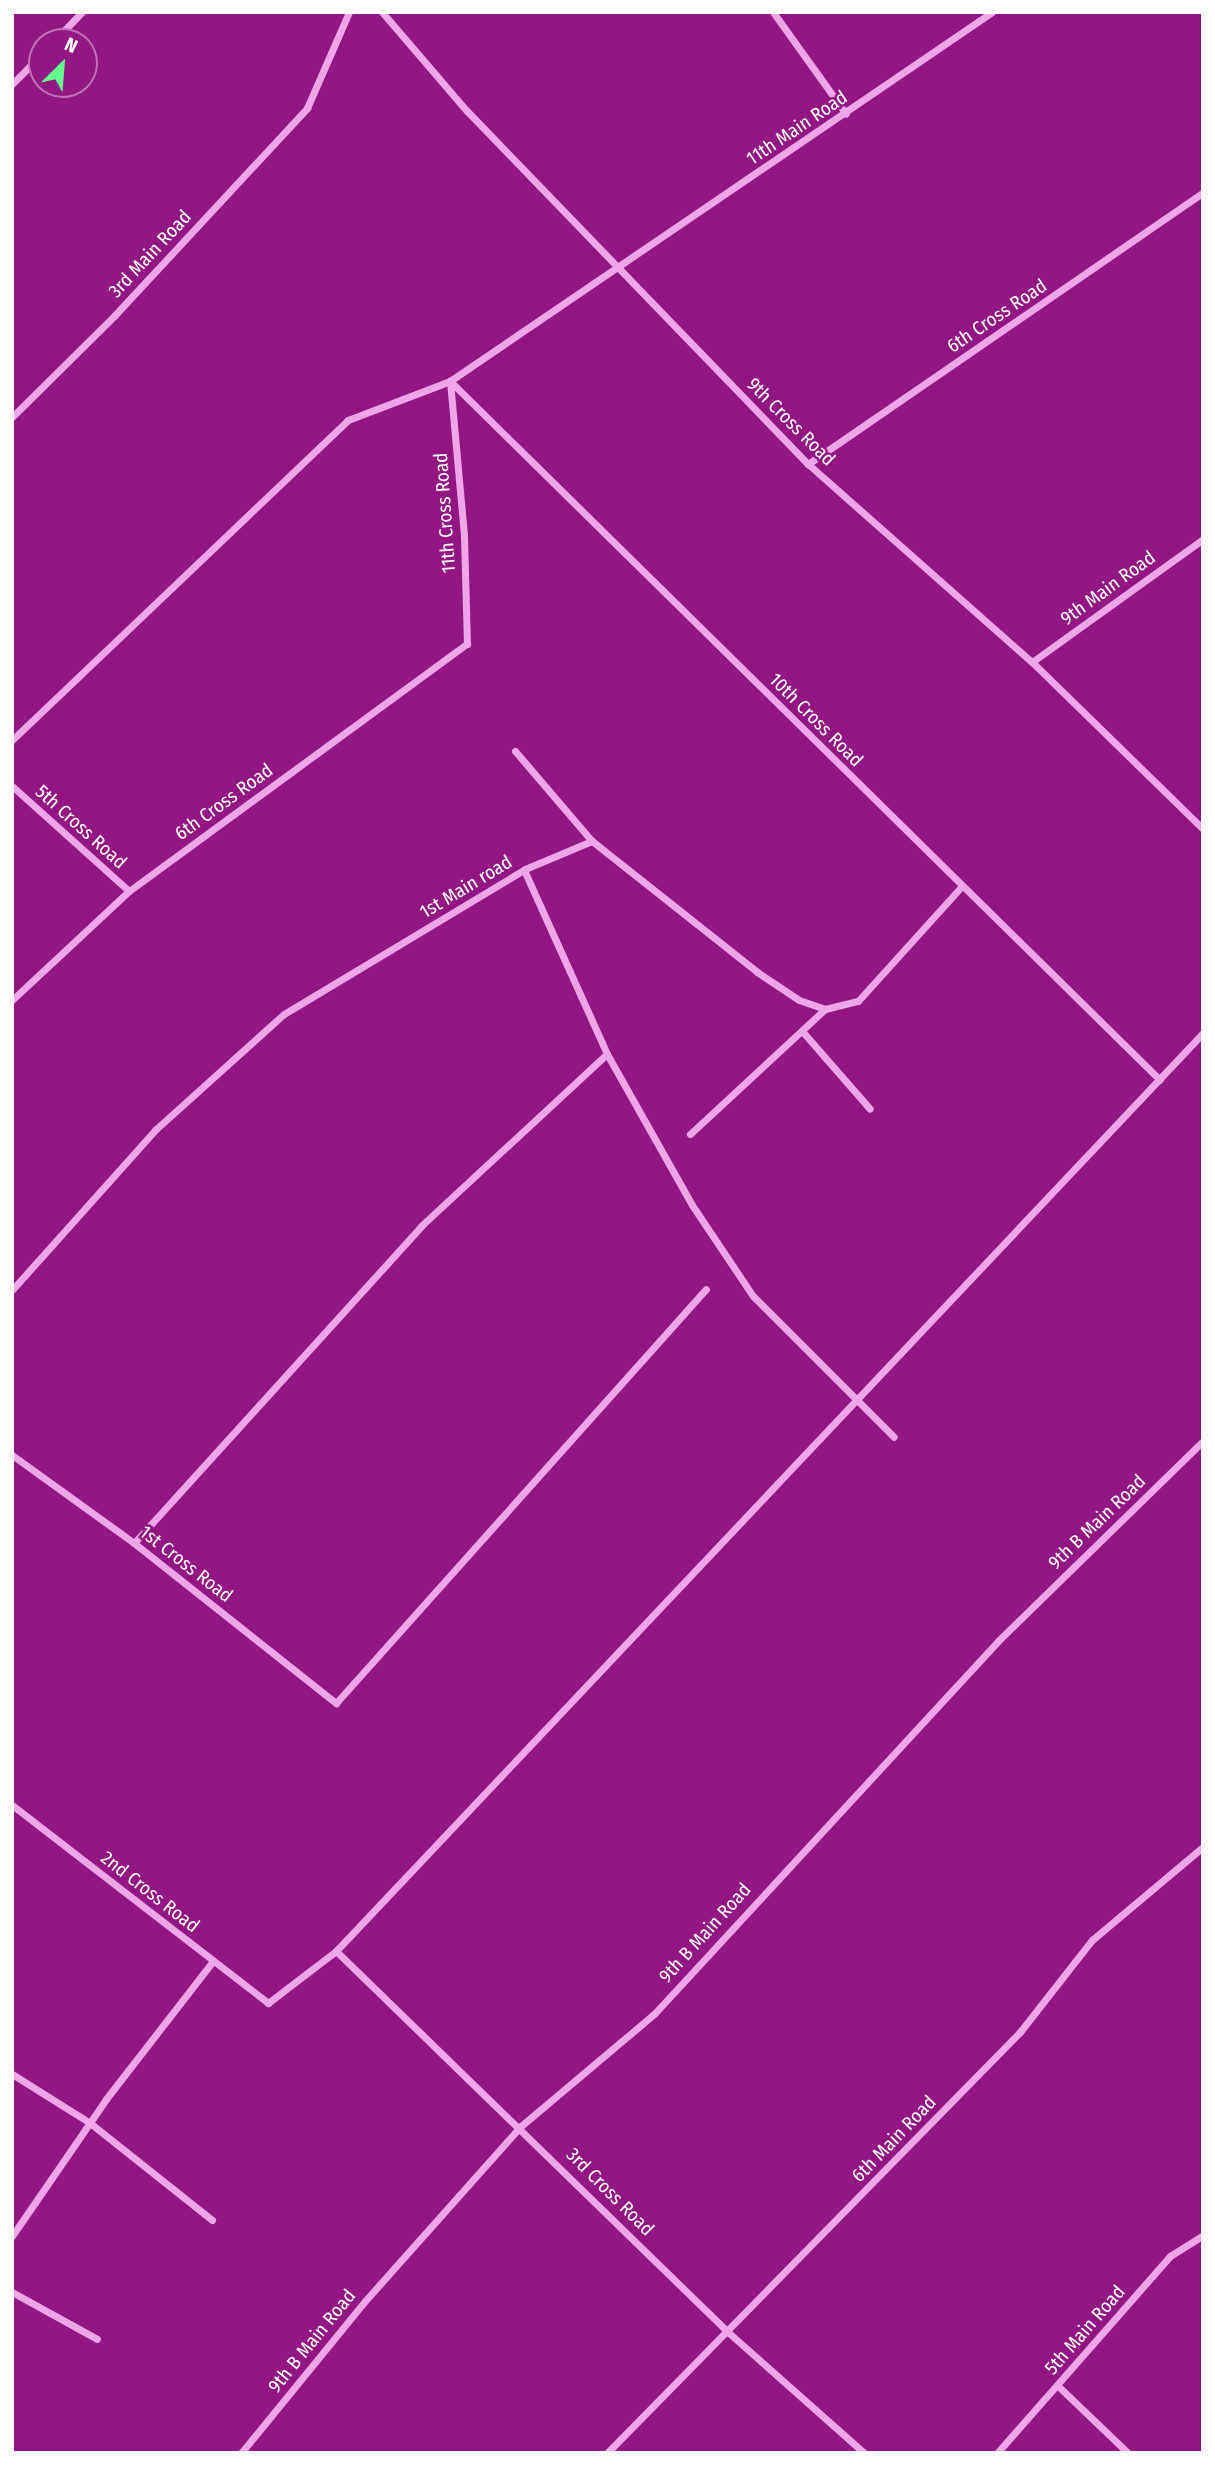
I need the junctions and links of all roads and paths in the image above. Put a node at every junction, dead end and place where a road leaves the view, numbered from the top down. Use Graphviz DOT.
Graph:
graph roads {
  1 [pos="82,12"];
  2 [pos="349,12"];
  3 [pos="382,12"];
  4 [pos="773,12"];
  5 [pos="992,12"];
  6 [pos="67,28"];
  7 [pos="28,68"];
  8 [pos="12,84"];
  9 [pos="846,114"];
  10 [pos="1203,193"];
  11 [pos="620,268"];
  12 [pos="450,381"];
  13 [pos="12,417"];
  14 [pos="808,464"];
  15 [pos="1203,539"];
  16 [pos="467,643"];
  17 [pos="1032,662"];
  18 [pos="12,740"];
  19 [pos="515,751"];
  20 [pos="12,786"];
  21 [pos="1203,829"];
  22 [pos="592,841"];
  23 [pos="524,870"];
  24 [pos="961,886"];
  25 [pos="129,891"];
  26 [pos="12,1000"];
  27 [pos="825,1009"];
  28 [pos="802,1031"];
  29 [pos="1203,1033"];
  30 [pos="607,1054"];
  31 [pos="1160,1080"];
  32 [pos="870,1109"];
  33 [pos="690,1134"];
  34 [pos="706,1289"];
  35 [pos="12,1290"];
  36 [pos="858,1400"];
  37 [pos="894,1437"];
  38 [pos="1203,1441"];
  39 [pos="12,1455"];
  40 [pos="134,1543"];
  41 [pos="12,1805"];
  42 [pos="1203,1846"];
  43 [pos="336,1951"];
  44 [pos="213,1961"];
  45 [pos="12,2074"];
  46 [pos="90,2123"];
  47 [pos="521,2126"];
  48 [pos="212,2220"];
  49 [pos="1203,2235"];
  50 [pos="12,2236"];
  51 [pos="12,2292"];
  52 [pos="729,2333"];
  53 [pos="97,2339"];
  54 [pos="1056,2385"];
  55 [pos="241,2453"];
  56 [pos="607,2453"];
  57 [pos="864,2453"];
  58 [pos="997,2453"];
  59 [pos="1128,2453"];
  1 -- 6 [label="street"];
  2 -- 13 [label="street, 3rd Main Road"];
  3 -- 11 [label="street, 9th Cross Road"];
  4 -- 9 [label="street"];
  5 -- 9 [label="street, 11th Main Road"];
  7 -- 8 [label="street"];
  9 -- 11 [label="street, 11th Main Road"];
  10 -- 14 [label="street, 6th Cross Road"];
  11 -- 12 [label="street, 11th Main Road"];
  11 -- 14 [label="street, 9th Cross Road"];
  12 -- 16 [label="street, 11th Cross Road"];
  12 -- 18 [label="street, 11th Main Road"];
  12 -- 24 [label="street, 10th Cross Road"];
  14 -- 17 [label="street, 9th Cross Road"];
  15 -- 17 [label="street, 9th Main Road"];
  16 -- 25 [label="street, 6th Cross Road"];
  17 -- 21 [label="street, 9th Cross Road"];
  19 -- 22 [label="street"];
  20 -- 25 [label="street, 5th Cross Road"];
  22 -- 23 [label="street, 1st Main road"];
  22 -- 27 [label="street"];
  23 -- 30 [label="street"];
  23 -- 35 [label="street, 1st Main road"];
  24 -- 27 [label="street"];
  24 -- 31 [label="street, 10th Cross Road"];
  25 -- 26 [label="street, 6th Cross Road"];
  27 -- 28 [label="street"];
  28 -- 32 [label="street"];
  28 -- 33 [label="street"];
  29 -- 31 [label="street"];
  30 -- 36 [label="street"];
  30 -- 40 [label="street"];
  31 -- 36 [label="street"];
  34 -- 40 [label="street, 1st Cross Road"];
  36 -- 37 [label="street"];
  36 -- 43 [label="street"];
  38 -- 47 [label="street, 9th B Main Road"];
  39 -- 40 [label="street, 1st Cross Road"];
  41 -- 44 [label="street, 2nd Cross Road"];
  42 -- 52 [label="street, 6th Main Road"];
  43 -- 44 [label="street, 2nd Cross Road"];
  43 -- 47 [label="street, 3rd Cross Road"];
  44 -- 46 [label="street"];
  45 -- 46 [label="street"];
  46 -- 48 [label="street"];
  46 -- 50 [label="street"];
  47 -- 52 [label="street, 3rd Cross Road"];
  47 -- 55 [label="street, 9th B Main Road"];
  49 -- 54 [label="street, 5th Main Road"];
  51 -- 53 [label="street"];
  52 -- 56 [label="street, 6th Main Road"];
  52 -- 57 [label="street, 3rd Cross Road"];
  54 -- 58 [label="street, 5th Main Road"];
  54 -- 59 [label="street"];
}
